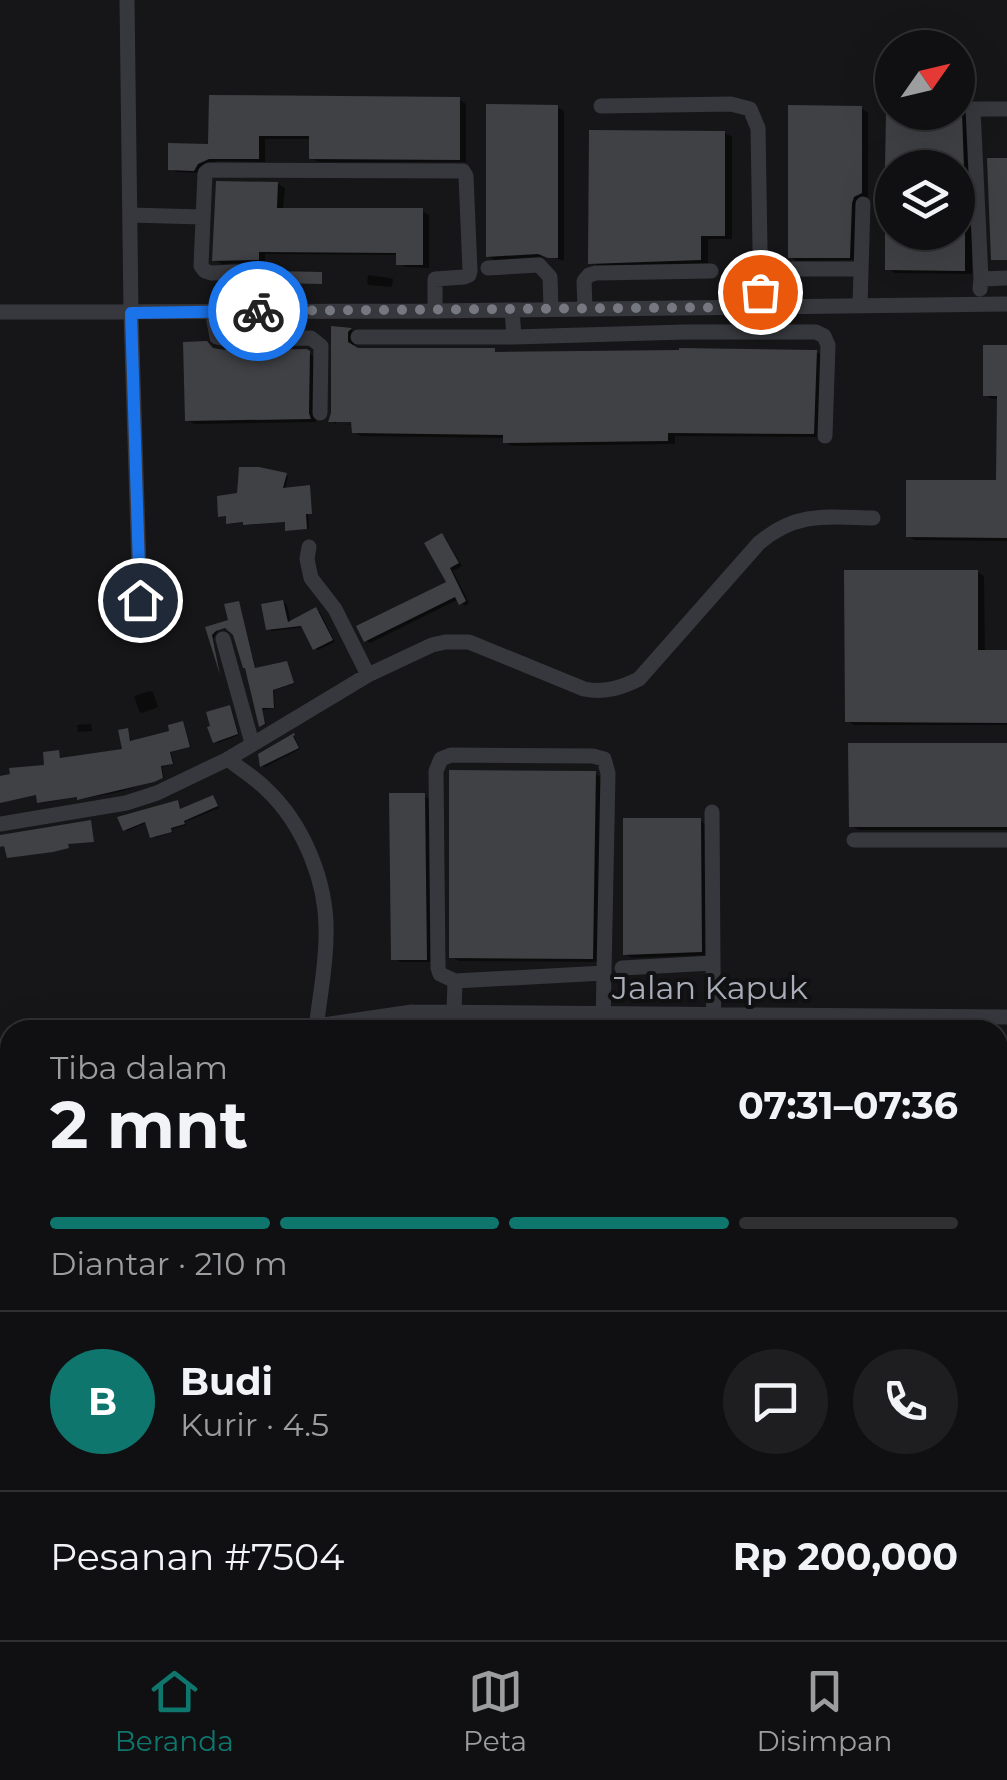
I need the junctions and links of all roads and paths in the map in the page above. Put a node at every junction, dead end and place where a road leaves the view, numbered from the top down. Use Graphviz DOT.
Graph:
graph roads {
  1 [pos="128,0"];
  2 [pos="601,106"];
  3 [pos="1007,109"];
  4 [pos="863,204"];
  5 [pos="130,215"];
  6 [pos="202,216"];
  7 [pos="488,268"];
  8 [pos="790,269"];
  9 [pos="862,269"];
  10 [pos="259,271"];
  11 [pos="711,271"];
  12 [pos="1007,278"];
  13 [pos="980,279"];
  14 [pos="980,304"];
  15 [pos="1007,304"];
  16 [pos="860,306"];
  17 [pos="761,307"];
  18 [pos="686,308"];
  19 [pos="585,309"];
  20 [pos="512,310"];
  21 [pos="551,310"];
  22 [pos="212,311"];
  23 [pos="434,311"];
  24 [pos="0,312"];
  25 [pos="131,313"];
  26 [pos="684,332"];
  27 [pos="358,337"];
  28 [pos="514,337"];
  29 [pos="320,413"];
  30 [pos="825,436"];
  31 [pos="874,518"];
  32 [pos="309,547"];
  33 [pos="140,600"];
  34 [pos="223,639"];
  35 [pos="368,676"];
  36 [pos="252,743"];
  37 [pos="228,759"];
  38 [pos="712,812"];
  39 [pos="0,824"];
  40 [pos="854,840"];
  41 [pos="1007,840"];
  42 [pos="712,963"];
  43 [pos="622,968"];
  44 [pos="604,973"];
  45 [pos="456,981"];
  46 [pos="454,1011"];
  47 [pos="412,1012"];
  48 [pos="1007,1017"];
  49 [pos="317,1020"];
  50 [pos="364,1020"];
  51 [pos="406,1020"];
  52 [pos="576,1020"];
  53 [pos="603,1020"];
  54 [pos="713,1020"];
  55 [pos="965,1020"];
  1 -- 5 [label="street"];
  2 -- 17 [label="street"];
  3 -- 13 [label="street"];
  4 -- 9 [label="street"];
  5 -- 6 [label="street"];
  5 -- 25 [label="street"];
  6 -- 10 [label="street"];
  6 -- 23 [label="street"];
  7 -- 21 [label="street"];
  8 -- 9 [label="street"];
  9 -- 16 [label="street"];
  11 -- 19 [label="street"];
  12 -- 13 [label="street"];
  13 -- 14 [label="street"];
  14 -- 15 [label="street"];
  14 -- 16 [label="street"];
  16 -- 17 [label="street"];
  17 -- 18 [label="street"];
  18 -- 19 [label="street"];
  18 -- 26 [label="street"];
  19 -- 21 [label="street"];
  20 -- 21 [label="street"];
  20 -- 23 [label="street"];
  20 -- 28 [label="street"];
  22 -- 23 [label="street"];
  22 -- 25 [label="street"];
  22 -- 29 [label="street"];
  24 -- 25 [label="street"];
  25 -- 33 [label="street"];
  26 -- 28 [label="street"];
  26 -- 30 [label="street"];
  27 -- 28 [label="street"];
  31 -- 35 [label="street"];
  32 -- 35 [label="street"];
  34 -- 36 [label="street"];
  35 -- 36 [label="street"];
  36 -- 37 [label="street"];
  37 -- 39 [label="street"];
  37 -- 49 [label="street"];
  38 -- 42 [label="street"];
  40 -- 41 [label="street"];
  42 -- 43 [label="street"];
  42 -- 54 [label="street"];
  44 -- 45 [label="street"];
  44 -- 45 [label="street"];
  44 -- 53 [label="street"];
  45 -- 46 [label="street"];
  46 -- 47 [label="street, Jalan Kapuk"];
  46 -- 52 [label="street, Jalan Kapuk"];
  47 -- 50 [label="street, Jalan Kapuk"];
  47 -- 51 [label="street"];
  48 -- 55 [label="street, Jalan Kapuk"];
}
